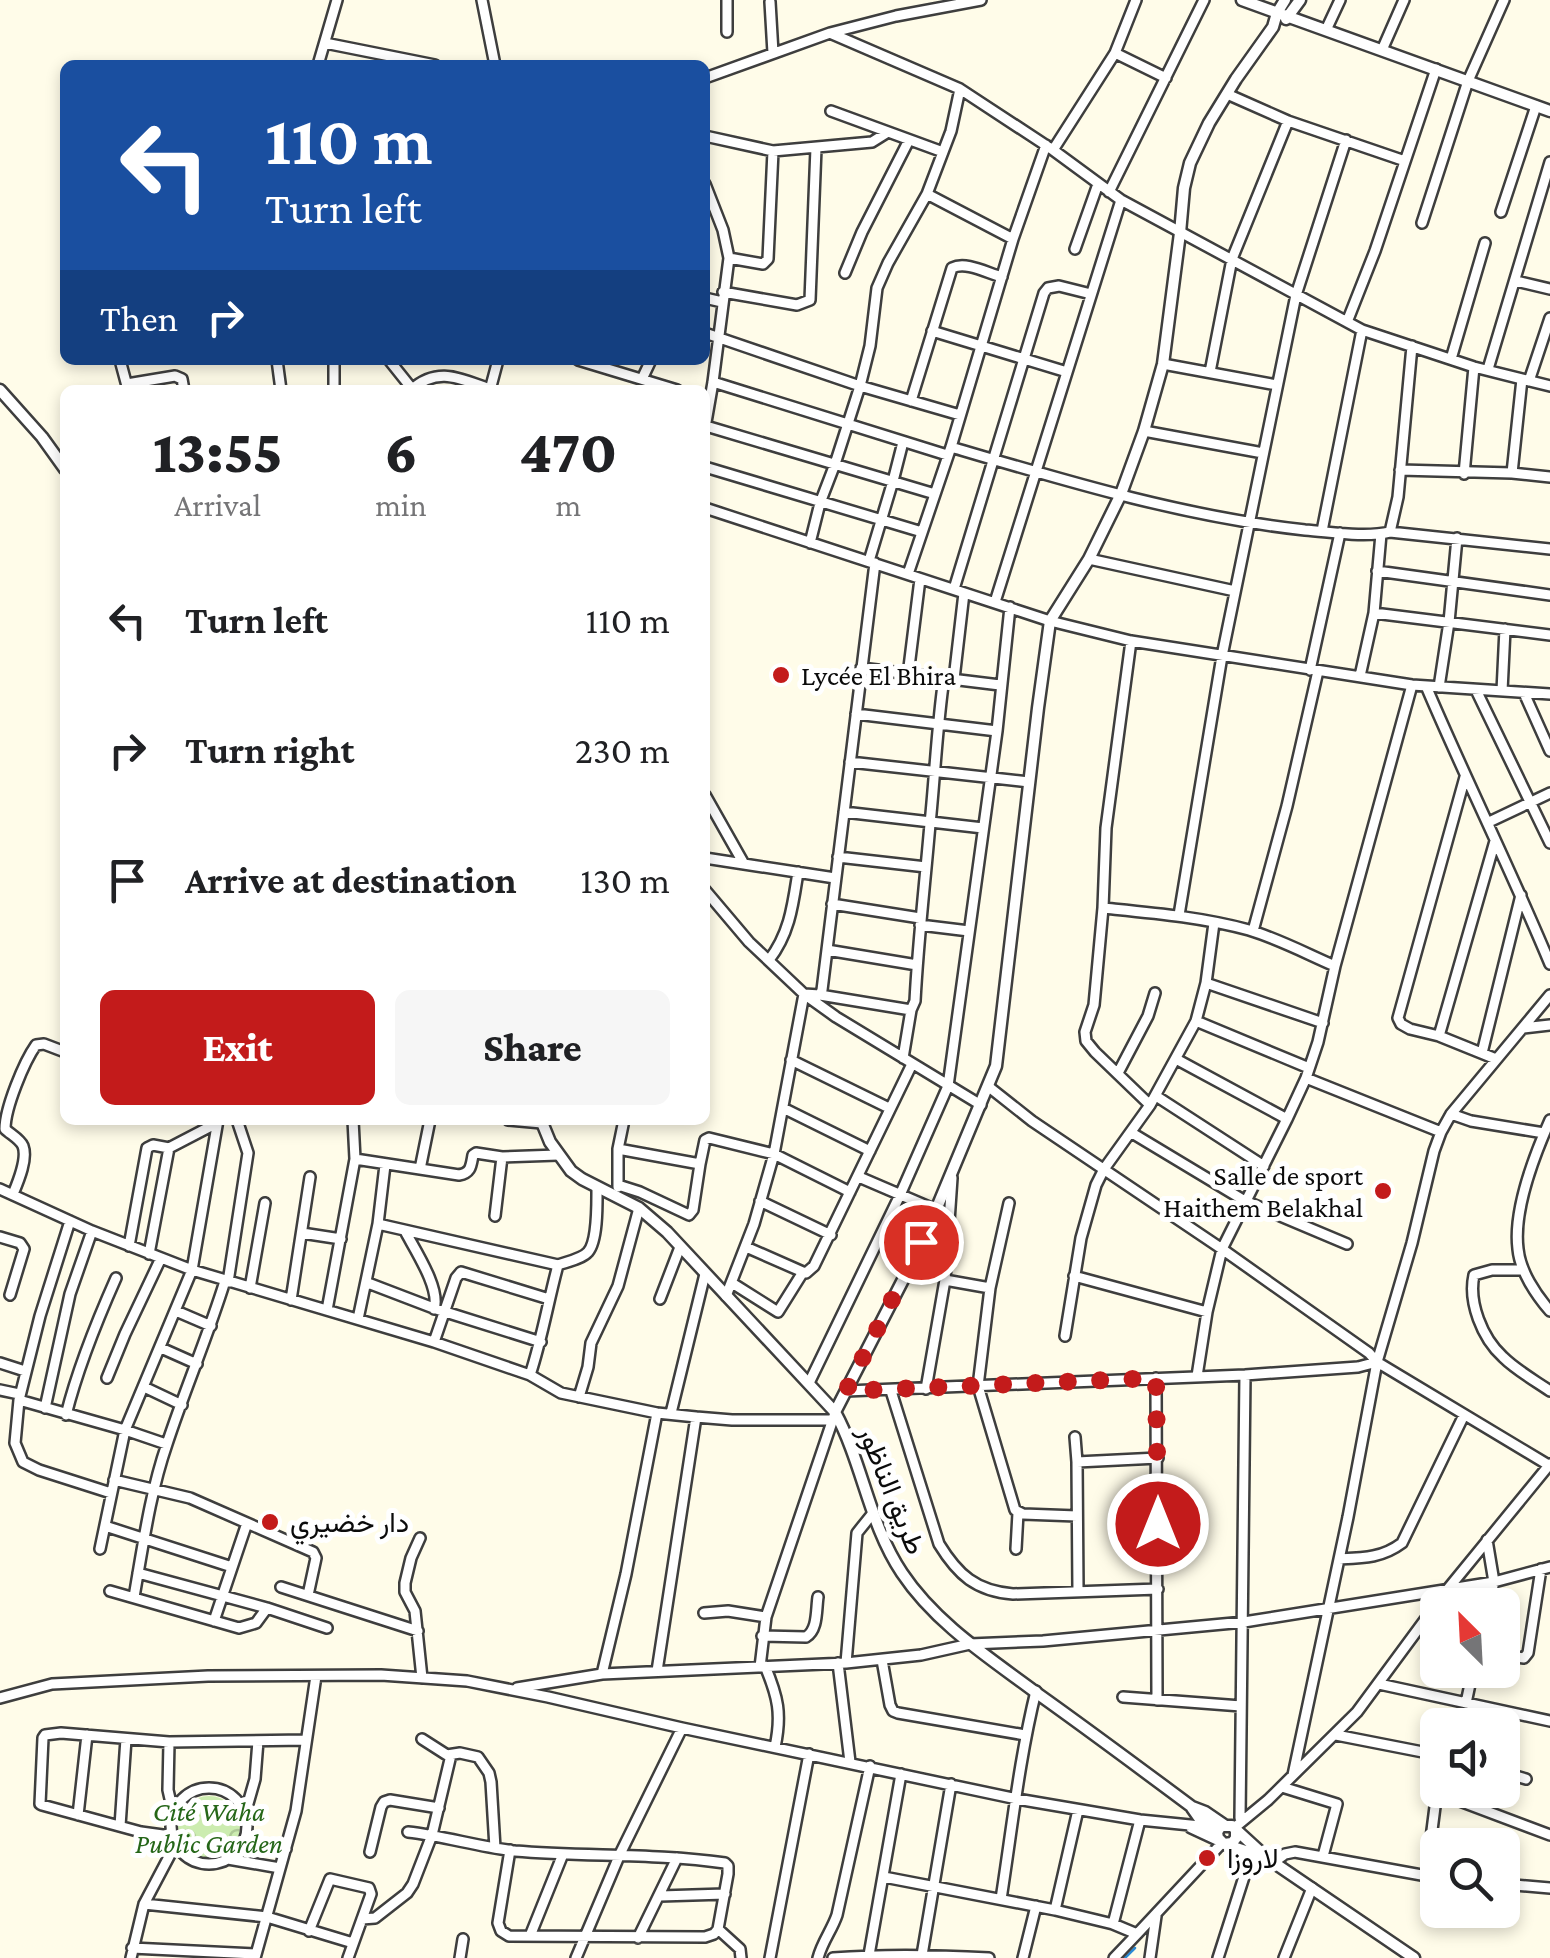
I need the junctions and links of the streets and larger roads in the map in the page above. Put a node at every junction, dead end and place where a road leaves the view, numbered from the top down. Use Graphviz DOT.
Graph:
graph roads {
  1 [pos="337,0"];
  2 [pos="482,0"];
  3 [pos="727,0"];
  4 [pos="981,0"];
  5 [pos="1136,0"];
  6 [pos="1204,0"];
  7 [pos="1242,0"];
  8 [pos="1285,0"];
  9 [pos="1300,0"];
  10 [pos="1340,0"];
  11 [pos="1404,0"];
  12 [pos="1504,0"];
  13 [pos="770,2"];
  14 [pos="1283,15"];
  15 [pos="1326,30"];
  16 [pos="727,32"];
  17 [pos="830,33"];
  18 [pos="325,43"];
  19 [pos="1382,50"];
  20 [pos="773,52"];
  21 [pos="1115,53"];
  22 [pos="320,60"];
  23 [pos="410,60"];
  24 [pos="493,60"];
  25 [pos="1436,70"];
  26 [pos="710,76"];
  27 [pos="1166,78"];
  28 [pos="1468,81"];
  29 [pos="960,90"];
  30 [pos="1227,94"];
  31 [pos="1550,97"];
  32 [pos="1544,109"];
  33 [pos="831,111"];
  34 [pos="1288,122"];
  35 [pos="888,132"];
  36 [pos="710,137"];
  37 [pos="910,140"];
  38 [pos="1346,140"];
  39 [pos="816,148"];
  40 [pos="1050,148"];
  41 [pos="773,151"];
  42 [pos="943,152"];
  43 [pos="1405,161"];
  44 [pos="1550,162"];
  45 [pos="1098,184"];
  46 [pos="1109,192"];
  47 [pos="927,194"];
  48 [pos="710,198"];
  49 [pos="1121,200"];
  50 [pos="1501,212"];
  51 [pos="1422,223"];
  52 [pos="1180,232"];
  53 [pos="1014,240"];
  54 [pos="1486,242"];
  55 [pos="1076,249"];
  56 [pos="728,258"];
  57 [pos="1232,259"];
  58 [pos="846,273"];
  59 [pos="1002,278"];
  60 [pos="1516,281"];
  61 [pos="1550,289"];
  62 [pos="1091,294"];
  63 [pos="1296,295"];
  64 [pos="723,297"];
  65 [pos="710,298"];
  66 [pos="1550,318"];
  67 [pos="1347,322"];
  68 [pos="1362,330"];
  69 [pos="932,331"];
  70 [pos="710,334"];
  71 [pos="719,336"];
  72 [pos="982,346"];
  73 [pos="1412,346"];
  74 [pos="1023,360"];
  75 [pos="1451,360"];
  76 [pos="1163,364"];
  77 [pos="393,365"];
  78 [pos="596,365"];
  79 [pos="649,365"];
  80 [pos="1474,367"];
  81 [pos="1488,369"];
  82 [pos="1067,372"];
  83 [pos="1210,372"];
  84 [pos="642,379"];
  85 [pos="1525,380"];
  86 [pos="714,382"];
  87 [pos="136,385"];
  88 [pos="183,385"];
  89 [pos="409,385"];
  90 [pos="416,385"];
  91 [pos="477,385"];
  92 [pos="661,385"];
  93 [pos="1277,385"];
  94 [pos="860,386"];
  95 [pos="1550,386"];
  96 [pos="0,390"];
  97 [pos="710,394"];
  98 [pos="911,401"];
  99 [pos="960,415"];
  100 [pos="847,424"];
  101 [pos="710,428"];
  102 [pos="1144,431"];
  103 [pos="902,442"];
  104 [pos="949,451"];
  105 [pos="1263,452"];
  106 [pos="994,460"];
  107 [pos="60,462"];
  108 [pos="835,464"];
  109 [pos="710,469"];
  110 [pos="1400,470"];
  111 [pos="1038,471"];
  112 [pos="1512,473"];
  113 [pos="1464,474"];
  114 [pos="1550,477"];
  115 [pos="894,482"];
  116 [pos="935,494"];
  117 [pos="1122,494"];
  118 [pos="820,502"];
  119 [pos="710,510"];
  120 [pos="882,520"];
  121 [pos="1248,524"];
  122 [pos="922,532"];
  123 [pos="1322,532"];
  124 [pos="1340,533"];
  125 [pos="1386,533"];
  126 [pos="1457,538"];
  127 [pos="810,542"];
  128 [pos="1550,549"];
  129 [pos="1090,559"];
  130 [pos="872,562"];
  131 [pos="1378,571"];
  132 [pos="908,574"];
  133 [pos="920,579"];
  134 [pos="1453,582"];
  135 [pos="959,591"];
  136 [pos="1235,591"];
  137 [pos="1550,595"];
  138 [pos="995,602"];
  139 [pos="1010,607"];
  140 [pos="1374,613"];
  141 [pos="1050,622"];
  142 [pos="1449,622"];
  143 [pos="1505,629"];
  144 [pos="1550,634"];
  145 [pos="1131,641"];
  146 [pos="1222,656"];
  147 [pos="862,668"];
  148 [pos="1314,670"];
  149 [pos="908,674"];
  150 [pos="1360,676"];
  151 [pos="949,678"];
  152 [pos="1000,684"];
  153 [pos="1412,686"];
  154 [pos="1426,686"];
  155 [pos="1439,687"];
  156 [pos="1476,690"];
  157 [pos="1502,691"];
  158 [pos="1524,692"];
  159 [pos="1550,694"];
  160 [pos="856,714"];
  161 [pos="937,725"];
  162 [pos="997,731"];
  163 [pos="1550,751"];
  164 [pos="850,762"];
  165 [pos="934,772"];
  166 [pos="990,776"];
  167 [pos="1464,777"];
  168 [pos="1030,782"];
  169 [pos="1550,792"];
  170 [pos="1530,802"];
  171 [pos="710,804"];
  172 [pos="844,812"];
  173 [pos="930,822"];
  174 [pos="1488,822"];
  175 [pos="983,828"];
  176 [pos="1495,840"];
  177 [pos="1550,843"];
  178 [pos="838,857"];
  179 [pos="710,859"];
  180 [pos="717,860"];
  181 [pos="744,864"];
  182 [pos="710,865"];
  183 [pos="926,867"];
  184 [pos="798,872"];
  185 [pos="835,878"];
  186 [pos="1521,895"];
  187 [pos="710,896"];
  188 [pos="832,904"];
  189 [pos="1103,908"];
  190 [pos="1179,915"];
  191 [pos="920,922"];
  192 [pos="1214,923"];
  193 [pos="969,930"];
  194 [pos="1253,931"];
  195 [pos="827,950"];
  196 [pos="769,960"];
  197 [pos="1550,964"];
  198 [pos="917,965"];
  199 [pos="1335,966"];
  200 [pos="1206,984"];
  201 [pos="1156,993"];
  202 [pos="804,994"];
  203 [pos="820,994"];
  204 [pos="1550,996"];
  205 [pos="911,1010"];
  206 [pos="1196,1021"];
  207 [pos="1323,1023"];
  208 [pos="1550,1025"];
  209 [pos="1522,1028"];
  210 [pos="1439,1036"];
  211 [pos="60,1050"];
  212 [pos="1482,1052"];
  213 [pos="1176,1059"];
  214 [pos="1496,1059"];
  215 [pos="790,1060"];
  216 [pos="907,1061"];
  217 [pos="1118,1073"];
  218 [pos="1308,1073"];
  219 [pos="948,1086"];
  220 [pos="988,1088"];
  221 [pos="1153,1101"];
  222 [pos="981,1105"];
  223 [pos="783,1108"];
  224 [pos="890,1108"];
  225 [pos="1452,1114"];
  226 [pos="1287,1119"];
  227 [pos="1550,1120"];
  228 [pos="211,1125"];
  229 [pos="217,1125"];
  230 [pos="239,1125"];
  231 [pos="353,1125"];
  232 [pos="429,1125"];
  233 [pos="543,1125"];
  234 [pos="623,1125"];
  235 [pos="1132,1132"];
  236 [pos="1441,1132"];
  237 [pos="1544,1134"];
  238 [pos="168,1148"];
  239 [pos="618,1149"];
  240 [pos="870,1151"];
  241 [pos="774,1154"];
  242 [pos="558,1155"];
  243 [pos="502,1157"];
  244 [pos="355,1159"];
  245 [pos="385,1164"];
  246 [pos="700,1164"];
  247 [pos="1264,1166"];
  248 [pos="420,1169"];
  249 [pos="1104,1169"];
  250 [pos="952,1171"];
  251 [pos="859,1176"];
  252 [pos="310,1177"];
  253 [pos="597,1187"];
  254 [pos="0,1190"];
  255 [pos="618,1190"];
  256 [pos="850,1192"];
  257 [pos="13,1194"];
  258 [pos="900,1196"];
  259 [pos="1245,1201"];
  260 [pos="760,1202"];
  261 [pos="265,1203"];
  262 [pos="1009,1203"];
  263 [pos="638,1208"];
  264 [pos="936,1210"];
  265 [pos="495,1216"];
  266 [pos="70,1221"];
  267 [pos="378,1224"];
  268 [pos="92,1231"];
  269 [pos="405,1232"];
  270 [pos="302,1233"];
  271 [pos="831,1235"];
  272 [pos="0,1238"];
  273 [pos="341,1239"];
  274 [pos="1347,1244"];
  275 [pos="129,1246"];
  276 [pos="680,1247"];
  277 [pos="746,1247"];
  278 [pos="1222,1249"];
  279 [pos="150,1254"];
  280 [pos="161,1258"];
  281 [pos="558,1265"];
  282 [pos="192,1270"];
  283 [pos="1523,1270"];
  284 [pos="803,1272"];
  285 [pos="704,1274"];
  286 [pos="1074,1276"];
  287 [pos="116,1278"];
  288 [pos="944,1280"];
  289 [pos="227,1282"];
  290 [pos="732,1282"];
  291 [pos="368,1283"];
  292 [pos="250,1288"];
  293 [pos="990,1288"];
  294 [pos="10,1295"];
  295 [pos="726,1296"];
  296 [pos="549,1299"];
  297 [pos="660,1299"];
  298 [pos="291,1300"];
  299 [pos="328,1310"];
  300 [pos="439,1310"];
  301 [pos="176,1311"];
  302 [pos="1550,1311"];
  303 [pos="1207,1312"];
  304 [pos="358,1319"];
  305 [pos="211,1326"];
  306 [pos="1065,1336"];
  307 [pos="434,1342"];
  308 [pos="541,1342"];
  309 [pos="161,1348"];
  310 [pos="1377,1362"];
  311 [pos="0,1363"];
  312 [pos="197,1364"];
  313 [pos="26,1371"];
  314 [pos="530,1375"];
  315 [pos="1245,1375"];
  316 [pos="1197,1376"];
  317 [pos="107,1378"];
  318 [pos="1156,1378"];
  319 [pos="809,1383"];
  320 [pos="978,1386"];
  321 [pos="144,1388"];
  322 [pos="926,1389"];
  323 [pos="0,1390"];
  324 [pos="891,1390"];
  325 [pos="1550,1390"];
  326 [pos="846,1391"];
  327 [pos="19,1397"];
  328 [pos="578,1397"];
  329 [pos="182,1405"];
  330 [pos="45,1408"];
  331 [pos="657,1413"];
  332 [pos="66,1414"];
  333 [pos="671,1414"];
  334 [pos="1464,1415"];
  335 [pos="834,1416"];
  336 [pos="696,1418"];
  337 [pos="125,1430"];
  338 [pos="1075,1437"];
  339 [pos="166,1444"];
  340 [pos="1158,1458"];
  341 [pos="1078,1462"];
  342 [pos="1550,1465"];
  343 [pos="114,1480"];
  344 [pos="154,1489"];
  345 [pos="112,1492"];
  346 [pos="873,1513"];
  347 [pos="1018,1513"];
  348 [pos="1078,1516"];
  349 [pos="247,1523"];
  350 [pos="105,1526"];
  351 [pos="420,1538"];
  352 [pos="144,1539"];
  353 [pos="1488,1540"];
  354 [pos="100,1549"];
  355 [pos="1016,1549"];
  356 [pos="1339,1559"];
  357 [pos="232,1567"];
  358 [pos="1546,1568"];
  359 [pos="138,1573"];
  360 [pos="1494,1582"];
  361 [pos="281,1587"];
  362 [pos="1449,1588"];
  363 [pos="1459,1588"];
  364 [pos="1492,1588"];
  365 [pos="1158,1589"];
  366 [pos="110,1591"];
  367 [pos="1078,1592"];
  368 [pos="1420,1594"];
  369 [pos="308,1595"];
  370 [pos="221,1596"];
  371 [pos="818,1596"];
  372 [pos="134,1597"];
  373 [pos="267,1608"];
  374 [pos="1328,1608"];
  375 [pos="704,1613"];
  376 [pos="766,1617"];
  377 [pos="214,1621"];
  378 [pos="1244,1622"];
  379 [pos="1420,1627"];
  380 [pos="327,1628"];
  381 [pos="418,1630"];
  382 [pos="1158,1632"];
  383 [pos="762,1636"];
  384 [pos="970,1644"];
  385 [pos="1520,1657"];
  386 [pos="882,1660"];
  387 [pos="842,1663"];
  388 [pos="762,1666"];
  389 [pos="657,1671"];
  390 [pos="602,1674"];
  391 [pos="316,1676"];
  392 [pos="422,1678"];
  393 [pos="549,1682"];
  394 [pos="1379,1684"];
  395 [pos="1469,1688"];
  396 [pos="509,1689"];
  397 [pos="1036,1692"];
  398 [pos="548,1696"];
  399 [pos="1124,1697"];
  400 [pos="0,1698"];
  401 [pos="1157,1700"];
  402 [pos="1466,1703"];
  403 [pos="1241,1706"];
  404 [pos="1550,1722"];
  405 [pos="682,1728"];
  406 [pos="87,1735"];
  407 [pos="1025,1735"];
  408 [pos="1336,1735"];
  409 [pos="126,1739"];
  410 [pos="422,1739"];
  411 [pos="306,1740"];
  412 [pos="258,1741"];
  413 [pos="169,1742"];
  414 [pos="775,1747"];
  415 [pos="1420,1751"];
  416 [pos="809,1754"];
  417 [pos="452,1755"];
  418 [pos="850,1762"];
  419 [pos="870,1766"];
  420 [pos="902,1774"];
  421 [pos="1293,1776"];
  422 [pos="1520,1776"];
  423 [pos="1526,1778"];
  424 [pos="951,1784"];
  425 [pos="1282,1786"];
  426 [pos="1017,1799"];
  427 [pos="439,1808"];
  428 [pos="1486,1808"];
  429 [pos="1078,1810"];
  430 [pos="173,1812"];
  431 [pos="245,1814"];
  432 [pos="78,1816"];
  433 [pos="1140,1820"];
  434 [pos="120,1826"];
  435 [pos="408,1832"];
  436 [pos="1226,1832"];
  437 [pos="432,1835"];
  438 [pos="1550,1835"];
  439 [pos="173,1839"];
  440 [pos="243,1844"];
  441 [pos="495,1848"];
  442 [pos="286,1849"];
  443 [pos="179,1850"];
  444 [pos="510,1850"];
  445 [pos="370,1852"];
  446 [pos="563,1854"];
  447 [pos="620,1854"];
  448 [pos="1251,1854"];
  449 [pos="1323,1856"];
  450 [pos="677,1858"];
  451 [pos="228,1859"];
  452 [pos="1270,1860"];
  453 [pos="280,1868"];
  454 [pos="1420,1876"];
  455 [pos="884,1877"];
  456 [pos="933,1886"];
  457 [pos="1520,1886"];
  458 [pos="1312,1888"];
  459 [pos="1550,1888"];
  460 [pos="725,1894"];
  461 [pos="660,1896"];
  462 [pos="1000,1899"];
  463 [pos="144,1904"];
  464 [pos="1036,1906"];
  465 [pos="1055,1910"];
  466 [pos="1156,1914"];
  467 [pos="266,1918"];
  468 [pos="362,1919"];
  469 [pos="1113,1924"];
  470 [pos="718,1929"];
  471 [pos="309,1931"];
  472 [pos="1138,1934"];
  473 [pos="530,1936"];
  474 [pos="586,1938"];
  475 [pos="638,1938"];
  476 [pos="463,1940"];
  477 [pos="353,1943"];
  478 [pos="131,1953"];
  479 [pos="870,1955"];
  480 [pos="922,1955"];
  481 [pos="255,1956"];
  482 [pos="937,1956"];
  483 [pos="1410,1956"];
  484 [pos="348,1958"];
  485 [pos="460,1958"];
  486 [pos="576,1958"];
  487 [pos="742,1958"];
  488 [pos="770,1958"];
  489 [pos="818,1958"];
  490 [pos="832,1958"];
  491 [pos="990,1958"];
  492 [pos="1023,1958"];
  493 [pos="1114,1958"];
  494 [pos="1150,1958"];
  495 [pos="1218,1958"];
  496 [pos="1284,1958"];
  1 -- 18 [label="street"];
  2 -- 24 [label="street"];
  3 -- 16 [label="street"];
  4 -- 17 [label="street"];
  5 -- 21 [label="street"];
  6 -- 27 [label="street"];
  7 -- 14 [label="street"];
  8 -- 14 [label="street"];
  9 -- 14 [label="street"];
  10 -- 15 [label="street"];
  11 -- 19 [label="street"];
  12 -- 28 [label="street"];
  13 -- 20 [label="street"];
  14 -- 15 [label="street"];
  14 -- 30 [label="street"];
  15 -- 19 [label="street"];
  17 -- 20 [label="street"];
  17 -- 29 [label="street"];
  18 -- 22 [label="street"];
  18 -- 23 [label="street"];
  19 -- 25 [label="street"];
  20 -- 26 [label="street"];
  21 -- 27 [label="street"];
  21 -- 40 [label="street"];
  25 -- 28 [label="street"];
  25 -- 43 [label="street"];
  27 -- 46 [label="street"];
  28 -- 32 [label="street"];
  28 -- 51 [label="street"];
  29 -- 40 [label="street"];
  29 -- 42 [label="street"];
  30 -- 34 [label="street"];
  30 -- 52 [label="street"];
  31 -- 32 [label="street"];
  32 -- 50 [label="street"];
  33 -- 35 [label="street"];
  34 -- 38 [label="street"];
  34 -- 57 [label="street"];
  35 -- 37 [label="street"];
  35 -- 39 [label="street"];
  36 -- 41 [label="street"];
  37 -- 42 [label="street"];
  37 -- 58 [label="street"];
  38 -- 43 [label="street"];
  38 -- 63 [label="street"];
  39 -- 41 [label="street"];
  39 -- 64 [label="street"];
  40 -- 45 [label="street"];
  40 -- 53 [label="street"];
  41 -- 56 [label="street"];
  42 -- 47 [label="street"];
  43 -- 67 [label="street"];
  44 -- 60 [label="street"];
  45 -- 46 [label="street"];
  45 -- 55 [label="street"];
  46 -- 49 [label="street"];
  47 -- 53 [label="street"];
  47 -- 94 [label="street"];
  48 -- 56 [label="street"];
  49 -- 52 [label="street"];
  49 -- 62 [label="street"];
  52 -- 57 [label="street"];
  52 -- 76 [label="street"];
  53 -- 59 [label="street"];
  54 -- 75 [label="street"];
  56 -- 64 [label="street"];
  57 -- 63 [label="street"];
  57 -- 83 [label="street"];
  59 -- 69 [label="street"];
  59 -- 72 [label="street"];
  60 -- 61 [label="street"];
  60 -- 81 [label="street"];
  62 -- 74 [label="street"];
  62 -- 82 [label="street"];
  63 -- 67 [label="street"];
  63 -- 93 [label="street"];
  64 -- 65 [label="street"];
  64 -- 71 [label="street"];
  66 -- 85 [label="street"];
  67 -- 68 [label="street"];
  68 -- 73 [label="street"];
  68 -- 123 [label="street"];
  69 -- 72 [label="street"];
  69 -- 98 [label="street"];
  70 -- 71 [label="street"];
  71 -- 86 [label="street"];
  71 -- 94 [label="street"];
  72 -- 74 [label="street"];
  72 -- 99 [label="street"];
  73 -- 75 [label="street"];
  73 -- 110 [label="street"];
  74 -- 82 [label="street"];
  74 -- 106 [label="street"];
  75 -- 80 [label="street"];
  76 -- 83 [label="street"];
  76 -- 102 [label="street"];
  77 -- 89 [label="street"];
  78 -- 84 [label="street"];
  79 -- 84 [label="street"];
  80 -- 81 [label="street"];
  80 -- 113 [label="street"];
  81 -- 85 [label="street"];
  82 -- 111 [label="street"];
  83 -- 93 [label="street"];
  84 -- 92 [label="street"];
  85 -- 95 [label="street"];
  85 -- 112 [label="street"];
  86 -- 97 [label="street"];
  86 -- 100 [label="street"];
  87 -- 88 [label="street"];
  90 -- 91 [label="street"];
  93 -- 105 [label="street"];
  94 -- 98 [label="street"];
  94 -- 100 [label="street"];
  96 -- 107 [label="street"];
  98 -- 99 [label="street"];
  99 -- 104 [label="street"];
  100 -- 103 [label="street"];
  100 -- 108 [label="street"];
  101 -- 108 [label="street"];
  102 -- 105 [label="street"];
  102 -- 117 [label="street"];
  103 -- 104 [label="street"];
  103 -- 115 [label="street"];
  104 -- 106 [label="street"];
  104 -- 116 [label="street"];
  105 -- 121 [label="street"];
  106 -- 111 [label="street"];
  106 -- 135 [label="street"];
  108 -- 115 [label="street"];
  108 -- 118 [label="street"];
  109 -- 118 [label="street"];
  110 -- 113 [label="street"];
  110 -- 125 [label="street"];
  111 -- 117 [label="street"];
  111 -- 138 [label="street"];
  112 -- 113 [label="street"];
  112 -- 114 [label="street"];
  115 -- 116 [label="street"];
  115 -- 120 [label="street"];
  116 -- 122 [label="street"];
  117 -- 121 [label="street"];
  117 -- 129 [label="street"];
  118 -- 120 [label="street"];
  118 -- 127 [label="street"];
  119 -- 127 [label="street"];
  120 -- 122 [label="street"];
  120 -- 130 [label="street"];
  121 -- 123 [label="street"];
  121 -- 136 [label="street"];
  122 -- 132 [label="street"];
  123 -- 124 [label="street"];
  124 -- 125 [label="street"];
  124 -- 148 [label="street"];
  125 -- 126 [label="street"];
  125 -- 131 [label="street"];
  126 -- 128 [label="street"];
  126 -- 134 [label="street"];
  127 -- 130 [label="street"];
  129 -- 136 [label="street"];
  129 -- 141 [label="street"];
  130 -- 132 [label="street"];
  130 -- 147 [label="street"];
  131 -- 134 [label="street"];
  131 -- 140 [label="street"];
  132 -- 133 [label="street"];
  133 -- 135 [label="street"];
  133 -- 149 [label="street"];
  134 -- 137 [label="street"];
  134 -- 142 [label="street"];
  135 -- 138 [label="street"];
  135 -- 151 [label="street"];
  136 -- 146 [label="street"];
  138 -- 139 [label="street"];
  139 -- 141 [label="street"];
  139 -- 152 [label="street"];
  140 -- 142 [label="street"];
  140 -- 150 [label="street"];
  141 -- 145 [label="street"];
  141 -- 168 [label="street"];
  142 -- 143 [label="street"];
  142 -- 155 [label="street"];
  143 -- 144 [label="street"];
  143 -- 157 [label="street"];
  145 -- 146 [label="street"];
  145 -- 189 [label="street"];
  146 -- 148 [label="street"];
  146 -- 190 [label="street"];
  147 -- 149 [label="street"];
  147 -- 160 [label="street"];
  148 -- 150 [label="street"];
  148 -- 194 [label="street"];
  149 -- 151 [label="street"];
  150 -- 153 [label="street"];
  151 -- 152 [label="street"];
  151 -- 161 [label="street"];
  152 -- 162 [label="street"];
  153 -- 154 [label="street"];
  153 -- 199 [label="street"];
  154 -- 155 [label="street"];
  154 -- 167 [label="street"];
  155 -- 156 [label="street"];
  156 -- 157 [label="street"];
  156 -- 170 [label="street"];
  157 -- 158 [label="street"];
  158 -- 159 [label="street"];
  158 -- 163 [label="street"];
  160 -- 161 [label="street"];
  160 -- 164 [label="street"];
  161 -- 162 [label="street"];
  161 -- 165 [label="street"];
  162 -- 166 [label="street"];
  164 -- 165 [label="street"];
  164 -- 172 [label="street"];
  165 -- 166 [label="street"];
  165 -- 173 [label="street"];
  166 -- 168 [label="street"];
  166 -- 175 [label="street"];
  167 -- 174 [label="street"];
  167 -- 210 [label="street"];
  168 -- 220 [label="street"];
  169 -- 170 [label="street"];
  170 -- 174 [label="street"];
  170 -- 177 [label="street"];
  171 -- 181 [label="street"];
  172 -- 173 [label="street"];
  172 -- 178 [label="street"];
  173 -- 175 [label="street"];
  173 -- 183 [label="street"];
  174 -- 176 [label="street"];
  175 -- 193 [label="street"];
  176 -- 186 [label="street"];
  176 -- 210 [label="street"];
  178 -- 183 [label="street"];
  178 -- 185 [label="street"];
  179 -- 180 [label="street"];
  180 -- 181 [label="street"];
  180 -- 182 [label="street"];
  181 -- 184 [label="street"];
  183 -- 191 [label="street"];
  184 -- 185 [label="street"];
  184 -- 196 [label="street"];
  185 -- 188 [label="street"];
  186 -- 197 [label="street"];
  186 -- 212 [label="street"];
  187 -- 196 [label="street"];
  188 -- 191 [label="street"];
  188 -- 195 [label="street"];
  189 -- 190 [label="street"];
  189 -- 217 [label="street"];
  190 -- 192 [label="street"];
  191 -- 193 [label="street"];
  191 -- 198 [label="street"];
  192 -- 194 [label="street"];
  192 -- 200 [label="street"];
  193 -- 219 [label="street"];
  194 -- 199 [label="street"];
  195 -- 198 [label="street"];
  195 -- 203 [label="street"];
  196 -- 202 [label="street"];
  198 -- 205 [label="street"];
  199 -- 207 [label="street"];
  200 -- 206 [label="street"];
  200 -- 207 [label="street"];
  201 -- 217 [label="street"];
  202 -- 203 [label="street"];
  202 -- 215 [label="street"];
  202 -- 216 [label="street"];
  203 -- 205 [label="street"];
  204 -- 209 [label="street"];
  205 -- 216 [label="street"];
  206 -- 213 [label="street"];
  206 -- 218 [label="street"];
  207 -- 218 [label="street"];
  208 -- 209 [label="street"];
  209 -- 214 [label="street"];
  210 -- 212 [label="street"];
  211 -- 257 [label="street"];
  212 -- 214 [label="street"];
  213 -- 221 [label="street"];
  213 -- 226 [label="street"];
  214 -- 225 [label="street"];
  215 -- 223 [label="street"];
  215 -- 224 [label="street"];
  216 -- 219 [label="street"];
  216 -- 224 [label="street"];
  217 -- 221 [label="street"];
  218 -- 226 [label="street"];
  218 -- 236 [label="street"];
  219 -- 222 [label="street"];
  219 -- 258 [label="street"];
  220 -- 222 [label="street"];
  220 -- 249 [label="street"];
  221 -- 235 [label="street"];
  221 -- 247 [label="street"];
  222 -- 250 [label="street"];
  223 -- 240 [label="street"];
  223 -- 241 [label="street"];
  224 -- 240 [label="street"];
  225 -- 236 [label="street"];
  225 -- 237 [label="street"];
  226 -- 247 [label="street"];
  227 -- 237 [label="street"];
  228 -- 238 [label="street"];
  229 -- 282 [label="street"];
  230 -- 289 [label="street"];
  231 -- 244 [label="street"];
  232 -- 248 [label="street"];
  233 -- 242 [label="street, طريق الناظور"];
  234 -- 239 [label="street"];
  235 -- 249 [label="street"];
  235 -- 259 [label="street"];
  236 -- 310 [label="street"];
  237 -- 283 [label="street"];
  238 -- 275 [label="street"];
  238 -- 279 [label="street"];
  239 -- 246 [label="street"];
  239 -- 255 [label="street"];
  240 -- 251 [label="street"];
  241 -- 246 [label="street"];
  241 -- 256 [label="street"];
  241 -- 260 [label="street"];
  242 -- 243 [label="street"];
  242 -- 253 [label="street, طريق الناظور"];
  243 -- 248 [label="street"];
  243 -- 265 [label="street"];
  244 -- 245 [label="street"];
  244 -- 273 [label="street"];
  245 -- 248 [label="street"];
  245 -- 267 [label="street"];
  246 -- 255 [label="street"];
  247 -- 259 [label="street"];
  249 -- 278 [label="street"];
  249 -- 286 [label="street"];
  250 -- 264 [label="street"];
  250 -- 288 [label="street"];
  251 -- 256 [label="street"];
  251 -- 258 [label="street"];
  252 -- 270 [label="street"];
  253 -- 255 [label="street, طريق الناظور"];
  253 -- 281 [label="street"];
  254 -- 257 [label="street"];
  255 -- 263 [label="street, طريق الناظور"];
  256 -- 271 [label="street"];
  257 -- 266 [label="street"];
  258 -- 264 [label="street"];
  258 -- 319 [label="street"];
  259 -- 274 [label="street"];
  259 -- 278 [label="street"];
  260 -- 271 [label="street"];
  260 -- 277 [label="street"];
  261 -- 292 [label="street"];
  262 -- 293 [label="street"];
  263 -- 276 [label="street, طريق الناظور"];
  263 -- 328 [label="street"];
  264 -- 326 [label="street"];
  266 -- 268 [label="street"];
  266 -- 313 [label="street"];
  267 -- 269 [label="street"];
  267 -- 291 [label="street"];
  268 -- 275 [label="street"];
  268 -- 330 [label="street"];
  269 -- 281 [label="street"];
  269 -- 300 [label="street"];
  270 -- 273 [label="street"];
  270 -- 298 [label="street"];
  271 -- 284 [label="street"];
  272 -- 294 [label="street"];
  273 -- 299 [label="street"];
  275 -- 279 [label="street"];
  276 -- 285 [label="street, طريق الناظور"];
  276 -- 297 [label="street"];
  277 -- 284 [label="street"];
  277 -- 290 [label="street"];
  278 -- 303 [label="street"];
  278 -- 310 [label="street"];
  279 -- 280 [label="street"];
  280 -- 282 [label="street"];
  280 -- 317 [label="street"];
  281 -- 296 [label="street"];
  282 -- 289 [label="street"];
  282 -- 301 [label="street"];
  283 -- 302 [label="street"];
  283 -- 325 [label="street"];
  284 -- 290 [label="street"];
  285 -- 295 [label="street, طريق الناظور"];
  285 -- 333 [label="street"];
  286 -- 303 [label="street"];
  286 -- 306 [label="street"];
  287 -- 332 [label="street"];
  288 -- 293 [label="street"];
  288 -- 322 [label="street"];
  289 -- 292 [label="street"];
  289 -- 305 [label="street"];
  290 -- 295 [label="street"];
  291 -- 300 [label="street"];
  291 -- 304 [label="street"];
  292 -- 298 [label="street"];
  293 -- 320 [label="street"];
  295 -- 319 [label="street, طريق الناظور"];
  296 -- 300 [label="street"];
  296 -- 308 [label="street"];
  298 -- 299 [label="street"];
  299 -- 304 [label="street"];
  300 -- 307 [label="street"];
  300 -- 308 [label="street"];
  301 -- 305 [label="street"];
  301 -- 309 [label="street"];
  303 -- 316 [label="street"];
  304 -- 307 [label="street"];
  305 -- 312 [label="street"];
  307 -- 314 [label="street"];
  308 -- 314 [label="street"];
  309 -- 312 [label="street"];
  309 -- 321 [label="street"];
  310 -- 315 [label="street"];
  310 -- 334 [label="street"];
  310 -- 356 [label="street"];
  311 -- 313 [label="street"];
  312 -- 329 [label="street"];
  313 -- 327 [label="street"];
  314 -- 328 [label="street"];
  315 -- 316 [label="street"];
  315 -- 378 [label="street"];
  316 -- 318 [label="street"];
  318 -- 320 [label="street"];
  318 -- 340 [label="street"];
  319 -- 335 [label="street, طريق الناظور"];
  320 -- 322 [label="street"];
  320 -- 347 [label="street"];
  321 -- 329 [label="street"];
  321 -- 337 [label="street"];
  322 -- 324 [label="street"];
  323 -- 327 [label="street"];
  324 -- 326 [label="street"];
  324 -- 367 [label="street"];
  326 -- 335 [label="street"];
  327 -- 330 [label="street"];
  327 -- 345 [label="street"];
  328 -- 331 [label="street"];
  329 -- 339 [label="street"];
  330 -- 332 [label="street"];
  331 -- 333 [label="street"];
  331 -- 390 [label="street"];
  332 -- 337 [label="street"];
  333 -- 336 [label="street"];
  334 -- 342 [label="street"];
  334 -- 356 [label="street"];
  335 -- 336 [label="street"];
  335 -- 346 [label="street, طريق الناظور"];
  335 -- 376 [label="street"];
  336 -- 389 [label="street"];
  337 -- 339 [label="street"];
  337 -- 343 [label="street"];
  338 -- 341 [label="street"];
  339 -- 344 [label="street"];
  340 -- 341 [label="street"];
  340 -- 365 [label="street"];
  341 -- 348 [label="street"];
  342 -- 353 [label="street"];
  343 -- 344 [label="street"];
  343 -- 345 [label="street"];
  344 -- 349 [label="street"];
  344 -- 352 [label="street"];
  345 -- 350 [label="street"];
  346 -- 384 [label="street, طريق الناظور"];
  346 -- 387 [label="street"];
  347 -- 348 [label="street"];
  347 -- 355 [label="street"];
  348 -- 367 [label="street"];
  349 -- 357 [label="street"];
  349 -- 369 [label="street"];
  350 -- 352 [label="street"];
  350 -- 354 [label="street"];
  351 -- 381 [label="street"];
  352 -- 357 [label="street"];
  352 -- 359 [label="street"];
  353 -- 360 [label="street"];
  353 -- 362 [label="street"];
  356 -- 374 [label="street"];
  357 -- 370 [label="street"];
  358 -- 360 [label="street"];
  358 -- 385 [label="street"];
  359 -- 370 [label="street"];
  359 -- 372 [label="street"];
  360 -- 363 [label="street"];
  360 -- 364 [label="street"];
  361 -- 369 [label="street"];
  365 -- 367 [label="street"];
  365 -- 382 [label="street"];
  366 -- 372 [label="street"];
  368 -- 374 [label="street"];
  369 -- 381 [label="street"];
  370 -- 373 [label="street"];
  370 -- 377 [label="street"];
  371 -- 383 [label="street"];
  372 -- 377 [label="street"];
  373 -- 377 [label="street"];
  373 -- 380 [label="street"];
  374 -- 378 [label="street"];
  374 -- 421 [label="street"];
  375 -- 376 [label="street"];
  376 -- 383 [label="street"];
  378 -- 382 [label="street"];
  378 -- 403 [label="street"];
  379 -- 394 [label="street"];
  381 -- 392 [label="street"];
  382 -- 384 [label="street"];
  382 -- 401 [label="street"];
  383 -- 388 [label="street"];
  384 -- 386 [label="street"];
  384 -- 397 [label="street, طريق الناظور"];
  386 -- 387 [label="street"];
  386 -- 407 [label="street"];
  387 -- 388 [label="street"];
  387 -- 418 [label="street"];
  388 -- 389 [label="street"];
  388 -- 414 [label="street"];
  389 -- 390 [label="street"];
  390 -- 393 [label="street"];
  391 -- 392 [label="street"];
  391 -- 400 [label="street"];
  391 -- 411 [label="street"];
  392 -- 396 [label="street"];
  393 -- 396 [label="street"];
  393 -- 398 [label="street"];
  394 -- 402 [label="street"];
  394 -- 408 [label="street"];
  395 -- 402 [label="street"];
  396 -- 398 [label="street"];
  397 -- 407 [label="street"];
  397 -- 436 [label="street, طريق الناظور"];
  398 -- 405 [label="street"];
  399 -- 401 [label="street"];
  401 -- 403 [label="street"];
  402 -- 404 [label="street"];
  403 -- 436 [label="street"];
  405 -- 414 [label="street"];
  405 -- 447 [label="street"];
  406 -- 409 [label="street"];
  406 -- 432 [label="street"];
  406 -- 432 [label="street"];
  407 -- 426 [label="street"];
  408 -- 415 [label="street"];
  408 -- 421 [label="street"];
  409 -- 413 [label="street"];
  409 -- 434 [label="street"];
  410 -- 417 [label="street"];
  411 -- 412 [label="street"];
  411 -- 442 [label="street"];
  412 -- 413 [label="street"];
  412 -- 431 [label="street"];
  413 -- 430 [label="street"];
  414 -- 416 [label="street"];
  416 -- 418 [label="street"];
  416 -- 488 [label="street"];
  417 -- 427 [label="street"];
  417 -- 441 [label="street"];
  418 -- 419 [label="street"];
  419 -- 420 [label="street"];
  419 -- 489 [label="street"];
  420 -- 424 [label="street"];
  420 -- 455 [label="street"];
  421 -- 425 [label="street"];
  422 -- 423 [label="street"];
  424 -- 426 [label="street"];
  424 -- 456 [label="street"];
  425 -- 436 [label="street"];
  425 -- 449 [label="street"];
  426 -- 429 [label="street"];
  426 -- 462 [label="street"];
  427 -- 437 [label="street"];
  427 -- 445 [label="street"];
  428 -- 438 [label="street"];
  429 -- 433 [label="street"];
  429 -- 465 [label="street"];
  430 -- 431 [label="street"];
  430 -- 439 [label="street"];
  431 -- 440 [label="street"];
  432 -- 434 [label="street"];
  433 -- 436 [label="street"];
  433 -- 469 [label="street"];
  434 -- 439 [label="street"];
  435 -- 437 [label="street"];
  436 -- 448 [label="street"];
  436 -- 452 [label="street"];
  436 -- 466 [label="street"];
  437 -- 441 [label="street"];
  437 -- 468 [label="street"];
  439 -- 443 [label="street"];
  440 -- 442 [label="street"];
  440 -- 451 [label="street"];
  441 -- 444 [label="street"];
  442 -- 453 [label="street"];
  443 -- 451 [label="street"];
  443 -- 463 [label="street"];
  444 -- 446 [label="street"];
  444 -- 473 [label="street"];
  446 -- 447 [label="street"];
  446 -- 473 [label="street"];
  447 -- 450 [label="street"];
  447 -- 474 [label="street"];
  448 -- 452 [label="street"];
  448 -- 495 [label="street"];
  449 -- 452 [label="street"];
  449 -- 454 [label="street"];
  450 -- 460 [label="street"];
  450 -- 461 [label="street"];
  451 -- 453 [label="street"];
  452 -- 458 [label="street"];
  453 -- 467 [label="street"];
  455 -- 456 [label="street"];
  455 -- 479 [label="street"];
  456 -- 462 [label="street"];
  456 -- 480 [label="street"];
  457 -- 459 [label="street"];
  458 -- 483 [label="street"];
  458 -- 496 [label="street"];
  460 -- 461 [label="street"];
  460 -- 470 [label="street"];
  461 -- 475 [label="street"];
  462 -- 464 [label="street"];
  463 -- 467 [label="street"];
  463 -- 478 [label="street"];
  464 -- 465 [label="street"];
  464 -- 492 [label="street"];
  465 -- 469 [label="street"];
  466 -- 472 [label="street"];
  466 -- 494 [label="street"];
  467 -- 471 [label="street"];
  467 -- 481 [label="street"];
  468 -- 471 [label="street"];
  468 -- 477 [label="street"];
  469 -- 472 [label="street"];
  470 -- 475 [label="street"];
  470 -- 487 [label="street"];
  471 -- 477 [label="street"];
  472 -- 493 [label="street"];
  473 -- 474 [label="street"];
  474 -- 475 [label="street"];
  474 -- 486 [label="street"];
  476 -- 485 [label="street"];
  477 -- 484 [label="street"];
  478 -- 481 [label="street"];
  479 -- 480 [label="street"];
  479 -- 490 [label="street"];
  480 -- 482 [label="street"];
  482 -- 491 [label="street"];
}
